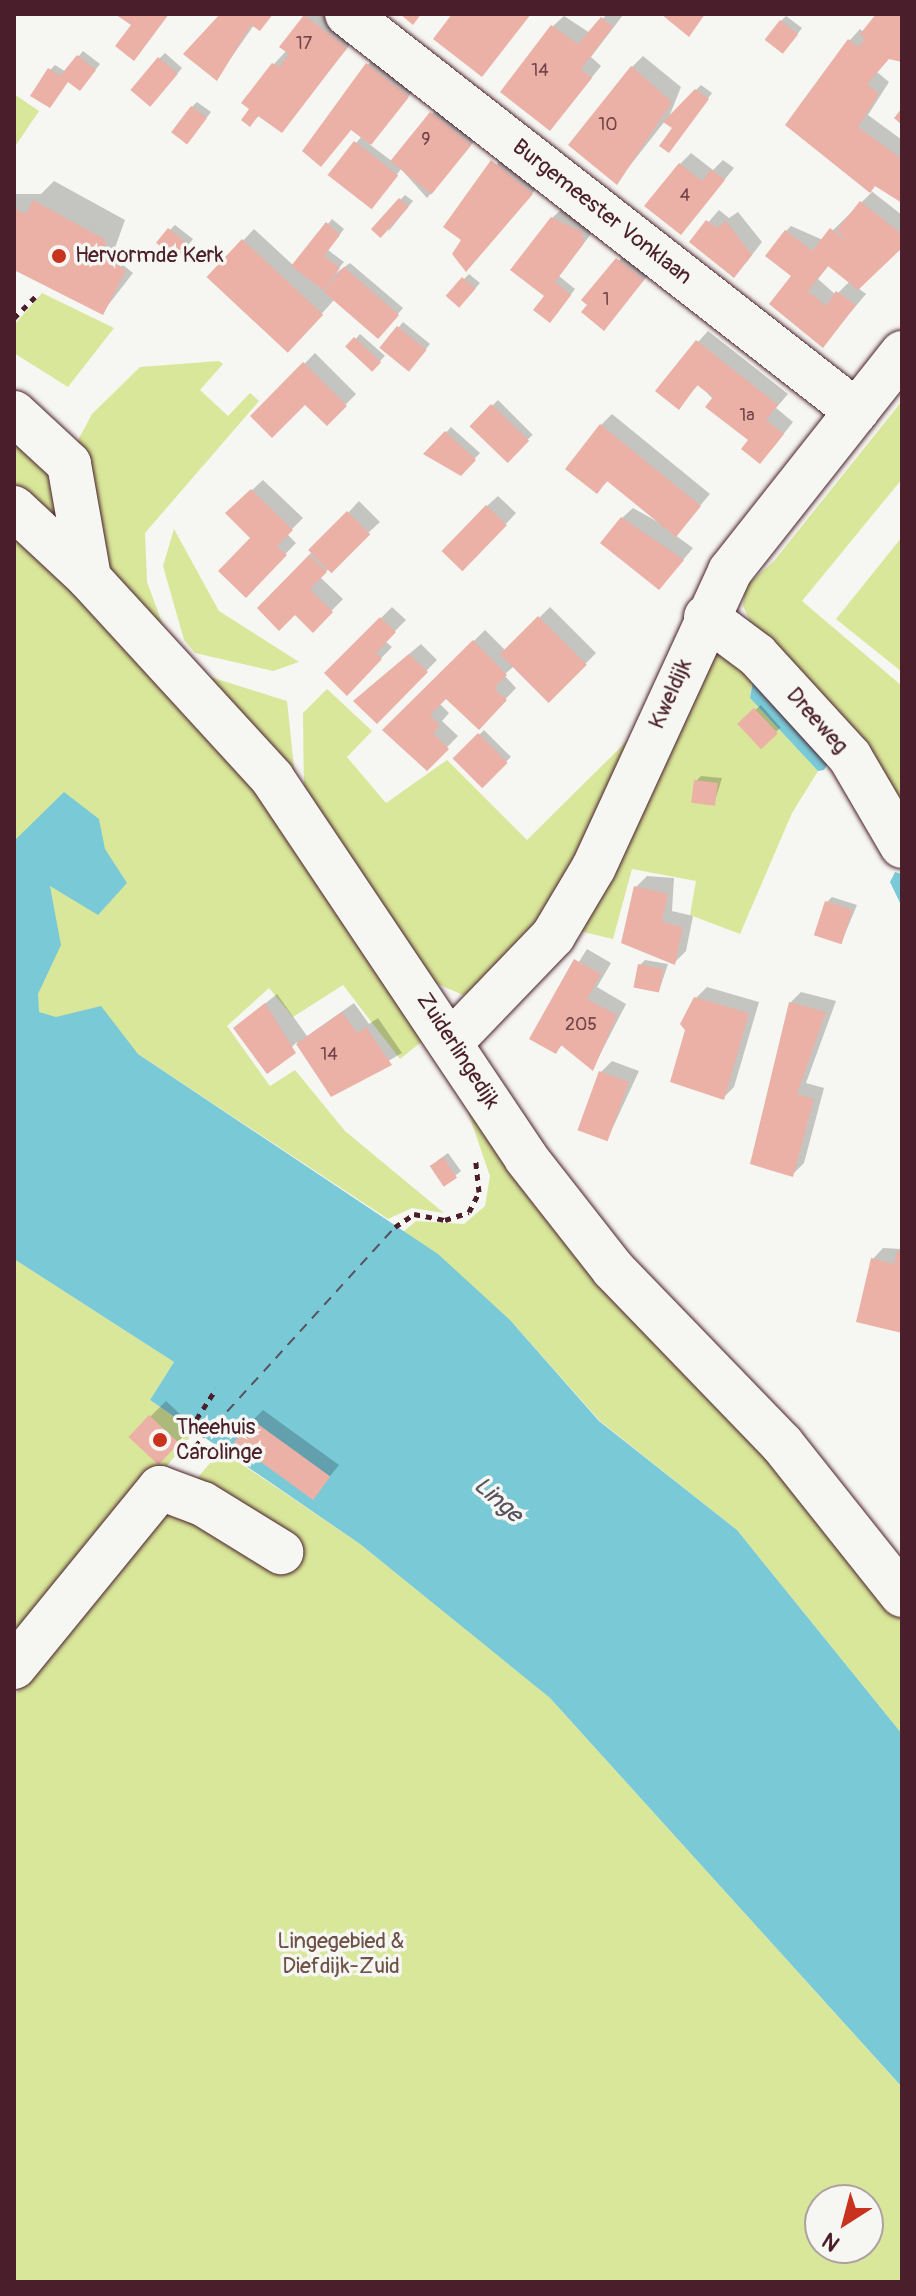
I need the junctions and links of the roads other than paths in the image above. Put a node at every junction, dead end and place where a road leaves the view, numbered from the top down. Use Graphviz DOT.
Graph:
graph roads {
  1 [pos="347,14"];
  2 [pos="902,353"];
  3 [pos="856,411"];
  4 [pos="14,413"];
  5 [pos="14,508"];
  6 [pos="89,578"];
  7 [pos="706,617"];
  8 [pos="902,846"];
  9 [pos="452,1041"];
  10 [pos="281,1552"];
  11 [pos="902,1595"];
  12 [pos="14,1667"];
  1 -- 3 [label="street, Burgemeester Vonklaan"];
  2 -- 3 [label="street, Kweldijk"];
  3 -- 7 [label="street, Kweldijk"];
  4 -- 6 [label="street"];
  5 -- 6 [label="street, Zuiderlingedijk"];
  6 -- 9 [label="street, Zuiderlingedijk"];
  7 -- 8 [label="street, Dreeweg"];
  7 -- 9 [label="street, Kweldijk"];
  9 -- 11 [label="street, Zuiderlingedijk"];
  10 -- 12 [label="street"];
}
